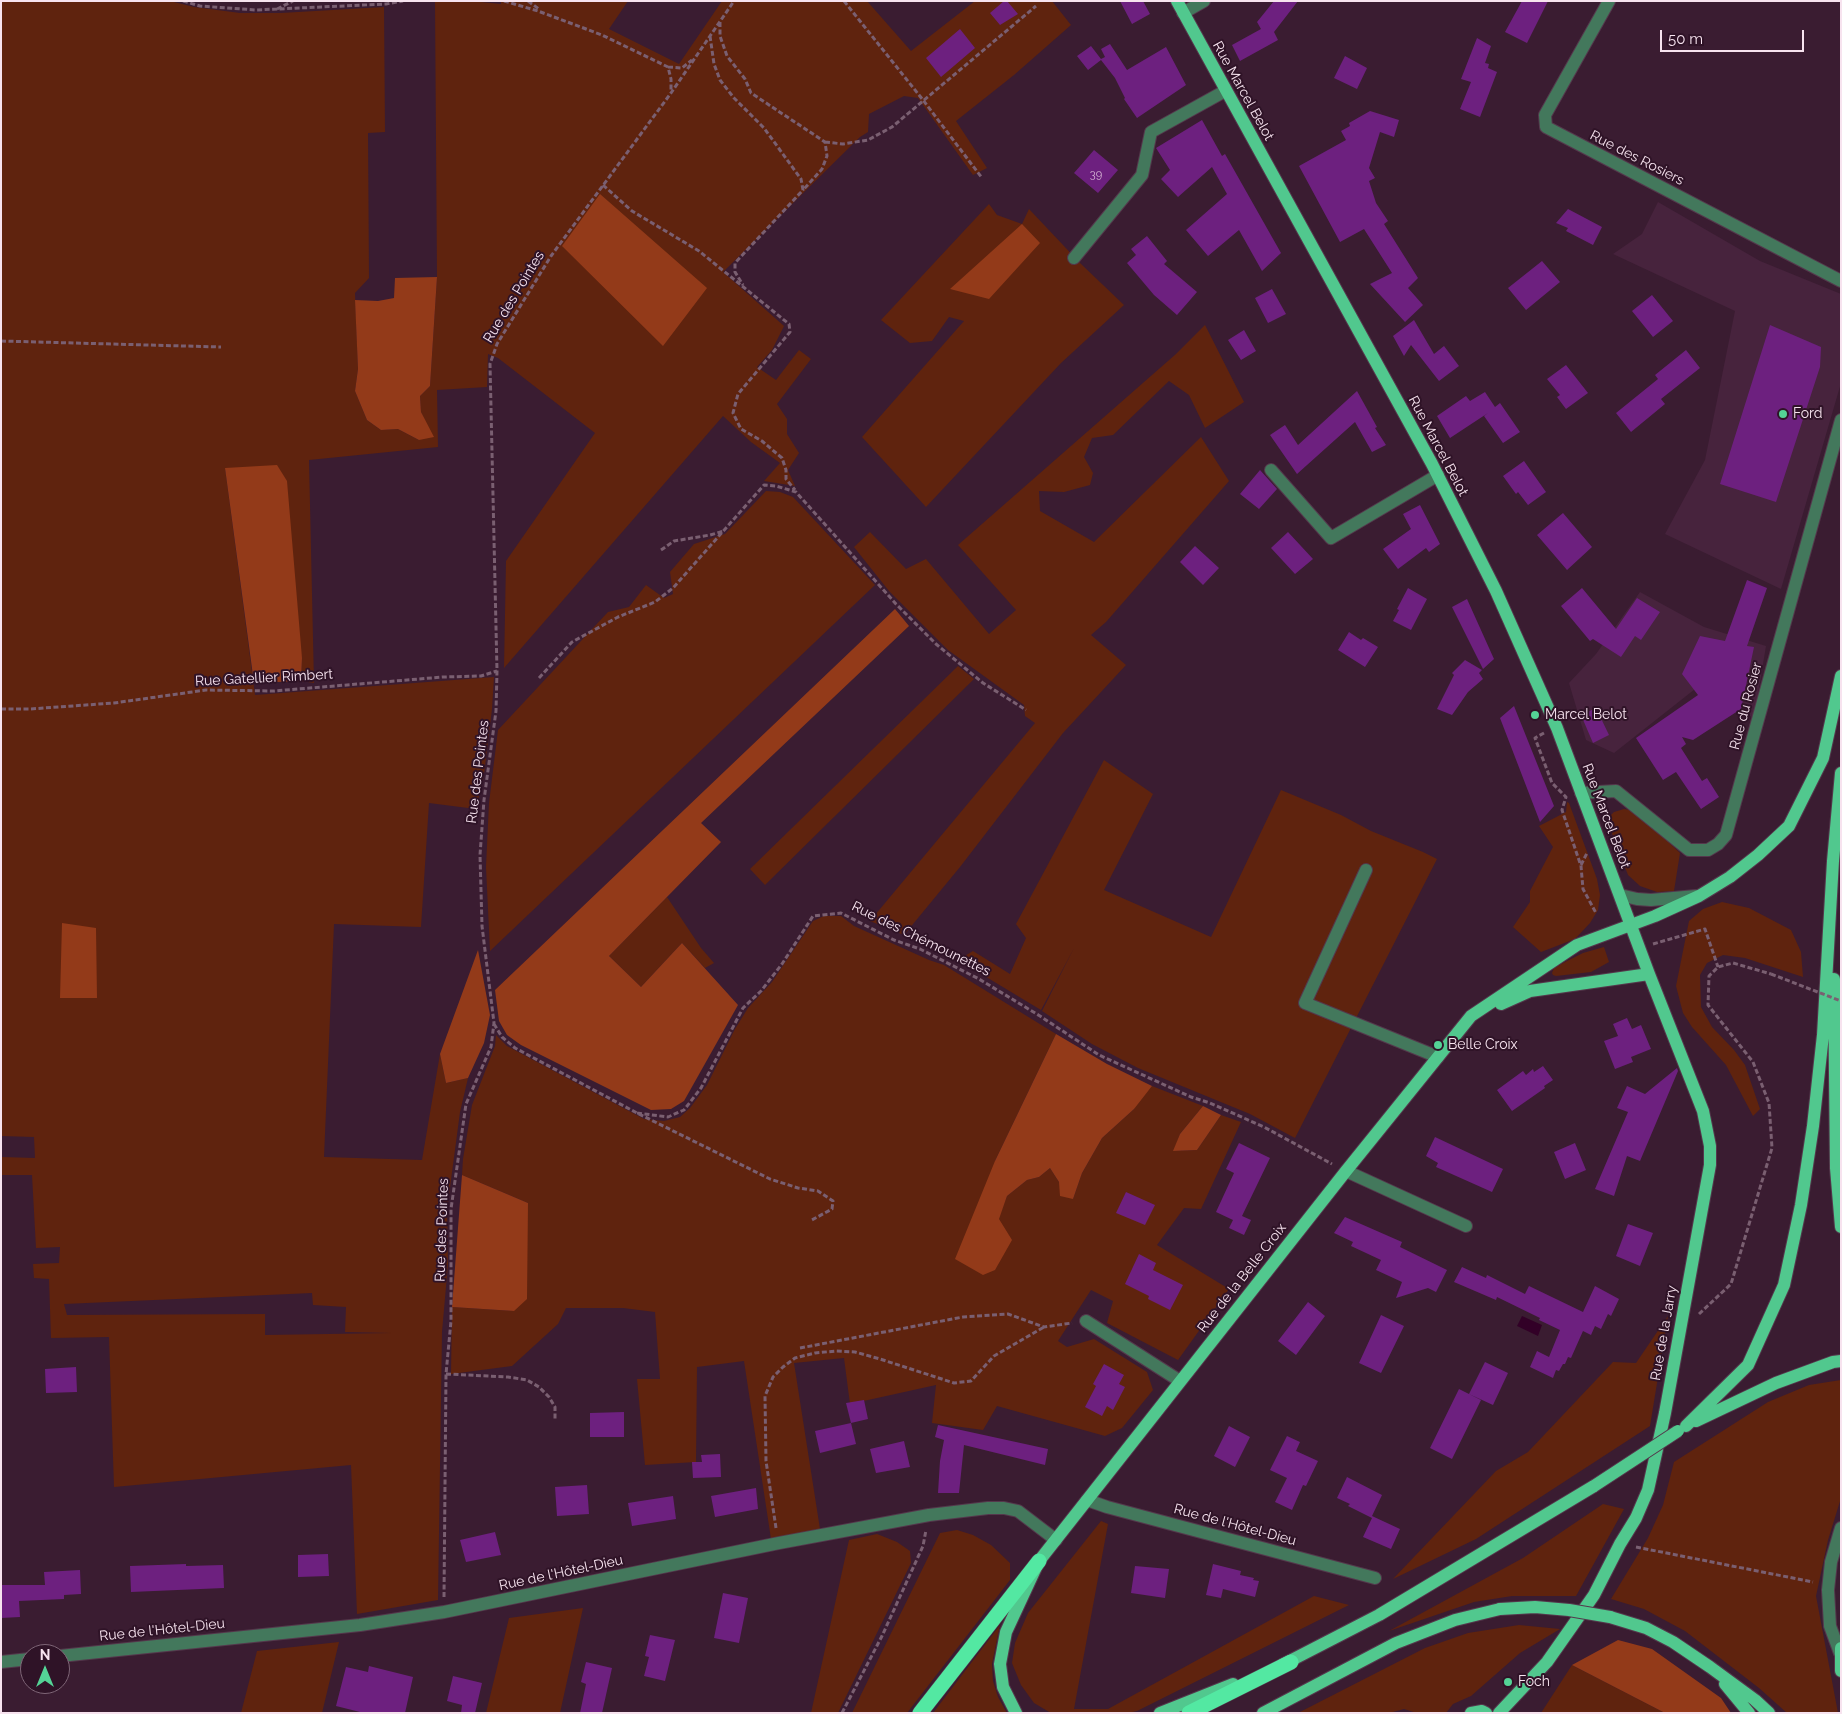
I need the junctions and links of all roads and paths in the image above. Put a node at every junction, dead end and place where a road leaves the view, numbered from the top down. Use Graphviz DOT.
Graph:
graph roads {
  1 [pos="183,1"];
  2 [pos="293,1"];
  3 [pos="403,1"];
  4 [pos="504,1"];
  5 [pos="528,1"];
  6 [pos="734,1"];
  7 [pos="844,1"];
  8 [pos="1176,1"];
  9 [pos="1204,1"];
  10 [pos="1609,1"];
  11 [pos="1036,6"];
  12 [pos="276,9"];
  13 [pos="543,13"];
  14 [pos="1183,13"];
  15 [pos="720,21"];
  16 [pos="710,35"];
  17 [pos="695,57"];
  18 [pos="668,67"];
  19 [pos="1225,91"];
  20 [pos="671,93"];
  21 [pos="923,100"];
  22 [pos="825,142"];
  23 [pos="982,178"];
  24 [pos="603,185"];
  25 [pos="803,190"];
  26 [pos="1074,258"];
  27 [pos="1841,281"];
  28 [pos="744,288"];
  29 [pos="1,341"];
  30 [pos="221,347"];
  31 [pos="1841,420"];
  32 [pos="1271,470"];
  33 [pos="1438,475"];
  34 [pos="796,492"];
  35 [pos="724,531"];
  36 [pos="661,550"];
  37 [pos="497,670"];
  38 [pos="1841,676"];
  39 [pos="539,678"];
  40 [pos="1,709"];
  41 [pos="1026,710"];
  42 [pos="1544,733"];
  43 [pos="1841,773"];
  44 [pos="1581,793"];
  45 [pos="1833,861"];
  46 [pos="1366,870"];
  47 [pos="1620,895"];
  48 [pos="1699,896"];
  49 [pos="1596,913"];
  50 [pos="1630,925"];
  51 [pos="1650,945"];
  52 [pos="1718,967"];
  53 [pos="1649,974"];
  54 [pos="1841,1001"];
  55 [pos="1471,1016"];
  56 [pos="494,1023"];
  57 [pos="1438,1057"];
  58 [pos="637,1113"];
  59 [pos="1346,1171"];
  60 [pos="810,1221"];
  61 [pos="1466,1226"];
  62 [pos="1841,1227"];
  63 [pos="1086,1321"];
  64 [pos="1044,1327"];
  65 [pos="1680,1332"];
  66 [pos="800,1348"];
  67 [pos="1841,1361"];
  68 [pos="446,1374"];
  69 [pos="1180,1381"];
  70 [pos="555,1419"];
  71 [pos="1682,1429"];
  72 [pos="1087,1500"];
  73 [pos="929,1515"];
  74 [pos="1841,1528"];
  75 [pos="1056,1540"];
  76 [pos="779,1543"];
  77 [pos="1620,1544"];
  78 [pos="1039,1561"];
  79 [pos="1375,1578"];
  80 [pos="1829,1585"];
  81 [pos="444,1612"];
  82 [pos="1841,1648"];
  83 [pos="1840,1653"];
  84 [pos="70,1655"];
  85 [pos="20,1660"];
  86 [pos="1,1662"];
  87 [pos="1291,1662"];
  88 [pos="1710,1666"];
  89 [pos="1841,1671"];
  90 [pos="842,1713"];
  91 [pos="920,1713"];
  92 [pos="1016,1713"];
  93 [pos="1160,1713"];
  94 [pos="1189,1713"];
  95 [pos="1263,1713"];
  96 [pos="1471,1713"];
  97 [pos="1486,1713"];
  98 [pos="1499,1713"];
  99 [pos="1749,1713"];
  100 [pos="1769,1713"];
  1 -- 12 [label="path"];
  2 -- 12 [label="path"];
  3 -- 12 [label="path"];
  4 -- 13 [label="path"];
  5 -- 13 [label="path"];
  6 -- 15 [label="path, Rue des Pointes"];
  7 -- 21 [label="path"];
  8 -- 14 [label="main road, Rue Marcel Belot"];
  9 -- 14 [label="street"];
  10 -- 27 [label="street, Rue des Rosiers"];
  11 -- 21 [label="path"];
  13 -- 18 [label="path"];
  14 -- 19 [label="main road, Rue Marcel Belot"];
  15 -- 16 [label="path, Rue des Pointes"];
  15 -- 22 [label="path"];
  16 -- 17 [label="path, Rue des Pointes"];
  16 -- 25 [label="path"];
  17 -- 18 [label="path"];
  17 -- 20 [label="path, Rue des Pointes"];
  18 -- 20 [label="path"];
  19 -- 26 [label="street"];
  19 -- 33 [label="main road, Rue Marcel Belot"];
  20 -- 24 [label="path, Rue des Pointes"];
  21 -- 22 [label="path"];
  21 -- 23 [label="path"];
  22 -- 25 [label="path"];
  24 -- 28 [label="path"];
  24 -- 37 [label="path, Rue des Pointes"];
  25 -- 28 [label="path"];
  28 -- 34 [label="path"];
  29 -- 30 [label="path"];
  31 -- 44 [label="street, Rue du Rosier"];
  32 -- 33 [label="street"];
  33 -- 44 [label="main road, Rue Marcel Belot"];
  34 -- 35 [label="path"];
  34 -- 41 [label="path"];
  35 -- 36 [label="path"];
  35 -- 39 [label="path"];
  37 -- 40 [label="path, Rue Gatellier Rimbert"];
  37 -- 56 [label="path, Rue des Pointes"];
  38 -- 48 [label="main road, Rue de la Belle Croix"];
  42 -- 49 [label="path"];
  43 -- 45 [label="main road"];
  44 -- 47 [label="main road, Rue Marcel Belot"];
  45 -- 62 [label="main road"];
  45 -- 71 [label="main road"];
  46 -- 57 [label="street"];
  47 -- 48 [label="street"];
  47 -- 50 [label="main road, Rue Marcel Belot"];
  48 -- 50 [label="main road, Rue de la Belle Croix"];
  50 -- 53 [label="main road, Rue de la Jarry"];
  50 -- 55 [label="main road, Rue de la Belle Croix"];
  51 -- 52 [label="path"];
  52 -- 54 [label="path, bridge"];
  52 -- 65 [label="path"];
  53 -- 55 [label="main road, Rue de la Belle Croix"];
  53 -- 65 [label="main road, Rue de la Jarry"];
  55 -- 57 [label="main road, Rue de la Belle Croix"];
  56 -- 58 [label="path"];
  56 -- 68 [label="path, Rue des Pointes"];
  57 -- 59 [label="main road, Rue de la Belle Croix"];
  58 -- 59 [label="path, Rue des Chémounettes"];
  58 -- 60 [label="path"];
  59 -- 61 [label="street"];
  59 -- 69 [label="main road, Rue de la Belle Croix"];
  63 -- 64 [label="path"];
  63 -- 69 [label="street"];
  64 -- 66 [label="path"];
  64 -- 76 [label="path"];
  65 -- 77 [label="main road, Rue de la Jarry"];
  67 -- 71 [label="main road"];
  68 -- 70 [label="path"];
  68 -- 81 [label="path, Rue des Pointes"];
  69 -- 72 [label="main road, Rue de la Belle Croix"];
  71 -- 87 [label="main road, bridge"];
  72 -- 75 [label="main road, Rue de la Belle Croix"];
  72 -- 79 [label="street, Rue de l'Hôtel-Dieu"];
  73 -- 75 [label="street, Rue de l'Hôtel-Dieu"];
  73 -- 76 [label="street, Rue de l'Hôtel-Dieu"];
  73 -- 90 [label="path"];
  74 -- 80 [label="street"];
  75 -- 78 [label="main road, Rue de la Belle Croix"];
  76 -- 81 [label="street, Rue de l'Hôtel-Dieu"];
  77 -- 80 [label="path"];
  77 -- 98 [label="main road, Rue de la Jarry"];
  78 -- 91 [label="highway"];
  78 -- 92 [label="main road, Rue de la Belle Croix"];
  80 -- 83 [label="street"];
  81 -- 84 [label="street, Rue de l'Hôtel-Dieu"];
  82 -- 83 [label="main road"];
  83 -- 89 [label="main road"];
  85 -- 86 [label="street"];
  87 -- 93 [label="main road"];
  87 -- 94 [label="highway"];
  88 -- 95 [label="main road, bridge"];
  88 -- 99 [label="main road"];
  88 -- 100 [label="main road"];
  96 -- 97 [label="main road"];
}
